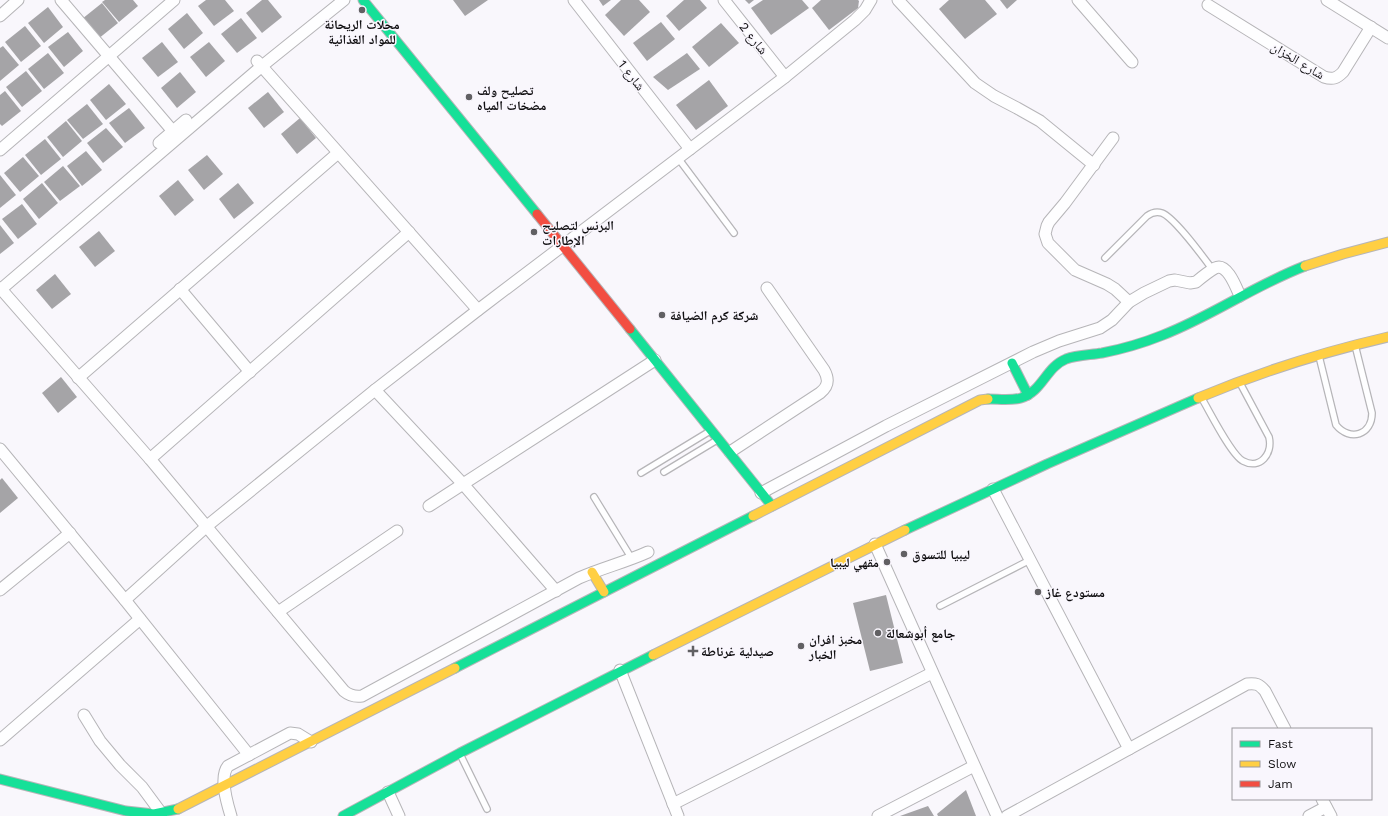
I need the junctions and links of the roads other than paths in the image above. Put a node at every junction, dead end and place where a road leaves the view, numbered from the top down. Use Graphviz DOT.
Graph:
graph roads {
  1 [pos="18,0"];
  2 [pos="61,0"];
  3 [pos="174,0"];
  4 [pos="333,0"];
  5 [pos="344,0"];
  6 [pos="363,0"];
  7 [pos="574,0"];
  8 [pos="724,0"];
  9 [pos="870,0"];
  10 [pos="898,0"];
  11 [pos="1078,0"];
  12 [pos="1327,0"];
  13 [pos="1208,5"];
  14 [pos="0,16"];
  15 [pos="1371,27"];
  16 [pos="1388,38"];
  17 [pos="109,56"];
  18 [pos="1132,62"];
  19 [pos="259,63"];
  20 [pos="785,76"];
  21 [pos="175,134"];
  22 [pos="1113,138"];
  23 [pos="690,149"];
  24 [pos="0,150"];
  25 [pos="338,153"];
  26 [pos="678,158"];
  27 [pos="1094,165"];
  28 [pos="409,232"];
  29 [pos="734,233"];
  30 [pos="1388,242"];
  31 [pos="562,247"];
  32 [pos="1105,258"];
  33 [pos="1213,270"];
  34 [pos="0,287"];
  35 [pos="767,288"];
  36 [pos="180,290"];
  37 [pos="1240,296"];
  38 [pos="1129,302"];
  39 [pos="478,310"];
  40 [pos="1388,336"];
  41 [pos="1355,343"];
  42 [pos="1318,353"];
  43 [pos="655,360"];
  44 [pos="1012,363"];
  45 [pos="250,372"];
  46 [pos="78,378"];
  47 [pos="1239,380"];
  48 [pos="375,390"];
  49 [pos="1028,395"];
  50 [pos="1201,396"];
  51 [pos="712,430"];
  52 [pos="719,439"];
  53 [pos="0,449"];
  54 [pos="730,452"];
  55 [pos="150,459"];
  56 [pos="664,472"];
  57 [pos="641,474"];
  58 [pos="463,484"];
  59 [pos="993,489"];
  60 [pos="761,493"];
  61 [pos="594,497"];
  62 [pos="429,506"];
  63 [pos="772,506"];
  64 [pos="207,526"];
  65 [pos="397,531"];
  66 [pos="70,533"];
  67 [pos="875,544"];
  68 [pos="648,552"];
  69 [pos="632,559"];
  70 [pos="1030,560"];
  71 [pos="592,572"];
  72 [pos="0,590"];
  73 [pos="556,591"];
  74 [pos="604,592"];
  75 [pos="125,600"];
  76 [pos="940,606"];
  77 [pos="278,612"];
  78 [pos="140,619"];
  79 [pos="620,670"];
  80 [pos="932,673"];
  81 [pos="84,715"];
  82 [pos="1284,728"];
  83 [pos="0,740"];
  84 [pos="311,742"];
  85 [pos="1129,749"];
  86 [pos="460,753"];
  87 [pos="248,755"];
  88 [pos="974,766"];
  89 [pos="0,779"];
  90 [pos="224,787"];
  91 [pos="388,792"];
  92 [pos="673,804"];
  93 [pos="1326,807"];
  94 [pos="487,809"];
  95 [pos="162,814"];
  96 [pos="231,816"];
  97 [pos="343,816"];
  98 [pos="399,816"];
  99 [pos="678,816"];
  100 [pos="878,816"];
  101 [pos="997,816"];
  102 [pos="1007,816"];
  103 [pos="1309,816"];
  1 -- 14 [label="street"];
  2 -- 17 [label="street"];
  3 -- 17 [label="street"];
  4 -- 19 [label="street"];
  5 -- 19 [label="street"];
  6 -- 31 [label="street"];
  7 -- 23 [label="street, شارع 1"];
  8 -- 20 [label="street, شارع 2"];
  9 -- 20 [label="street"];
  10 -- 27 [label="street"];
  11 -- 18 [label="street"];
  12 -- 15 [label="street"];
  13 -- 15 [label="street, شارع الخزان"];
  15 -- 16 [label="street"];
  17 -- 21 [label="street"];
  17 -- 24 [label="street"];
  19 -- 21 [label="street"];
  19 -- 25 [label="street"];
  20 -- 23 [label="street"];
  21 -- 34 [label="street"];
  22 -- 27 [label="street"];
  23 -- 26 [label="street"];
  25 -- 28 [label="street"];
  25 -- 36 [label="street"];
  26 -- 29 [label="lane"];
  26 -- 31 [label="street"];
  27 -- 38 [label="street"];
  28 -- 39 [label="street"];
  28 -- 45 [label="street"];
  30 -- 37 [label="street"];
  31 -- 39 [label="street"];
  31 -- 43 [label="street"];
  32 -- 33 [label="lane"];
  33 -- 37 [label="street"];
  33 -- 38 [label="street"];
  34 -- 46 [label="street"];
  35 -- 54 [label="street"];
  36 -- 45 [label="street"];
  36 -- 46 [label="street"];
  37 -- 49 [label="street"];
  38 -- 44 [label="street"];
  39 -- 48 [label="street"];
  40 -- 41 [label="street"];
  41 -- 42 [label="street"];
  41 -- 42 [label="lane"];
  42 -- 47 [label="street"];
  43 -- 51 [label="street"];
  43 -- 58 [label="street"];
  44 -- 49 [label="street"];
  44 -- 60 [label="street"];
  45 -- 55 [label="street"];
  46 -- 55 [label="street"];
  47 -- 50 [label="street"];
  47 -- 50 [label="lane"];
  48 -- 58 [label="street"];
  48 -- 64 [label="street"];
  49 -- 63 [label="street"];
  50 -- 59 [label="street"];
  51 -- 52 [label="street"];
  51 -- 57 [label="lane"];
  52 -- 54 [label="street"];
  52 -- 56 [label="lane"];
  53 -- 66 [label="street"];
  54 -- 60 [label="street"];
  55 -- 64 [label="street"];
  58 -- 62 [label="street"];
  58 -- 73 [label="street"];
  59 -- 67 [label="street"];
  59 -- 70 [label="street"];
  60 -- 63 [label="street"];
  61 -- 69 [label="lane"];
  63 -- 74 [label="street"];
  64 -- 75 [label="street"];
  64 -- 77 [label="street"];
  65 -- 77 [label="street"];
  66 -- 72 [label="street"];
  66 -- 75 [label="street"];
  67 -- 79 [label="street"];
  67 -- 80 [label="street"];
  68 -- 69 [label="street"];
  69 -- 71 [label="street"];
  70 -- 76 [label="lane"];
  70 -- 85 [label="street"];
  71 -- 73 [label="street"];
  71 -- 74 [label="street"];
  73 -- 77 [label="street"];
  74 -- 84 [label="street"];
  75 -- 78 [label="street"];
  78 -- 83 [label="street"];
  78 -- 87 [label="street"];
  79 -- 86 [label="street"];
  79 -- 92 [label="street"];
  80 -- 88 [label="street"];
  80 -- 92 [label="street"];
  81 -- 95 [label="street"];
  82 -- 85 [label="street"];
  84 -- 87 [label="street"];
  84 -- 90 [label="street"];
  85 -- 102 [label="street"];
  86 -- 91 [label="street"];
  86 -- 94 [label="lane"];
  87 -- 90 [label="street"];
  88 -- 100 [label="street"];
  88 -- 101 [label="street"];
  89 -- 95 [label="street"];
  90 -- 95 [label="street"];
  90 -- 96 [label="street"];
  91 -- 97 [label="street"];
  91 -- 98 [label="street"];
  92 -- 99 [label="street"];
  93 -- 103 [label="street"];
}
